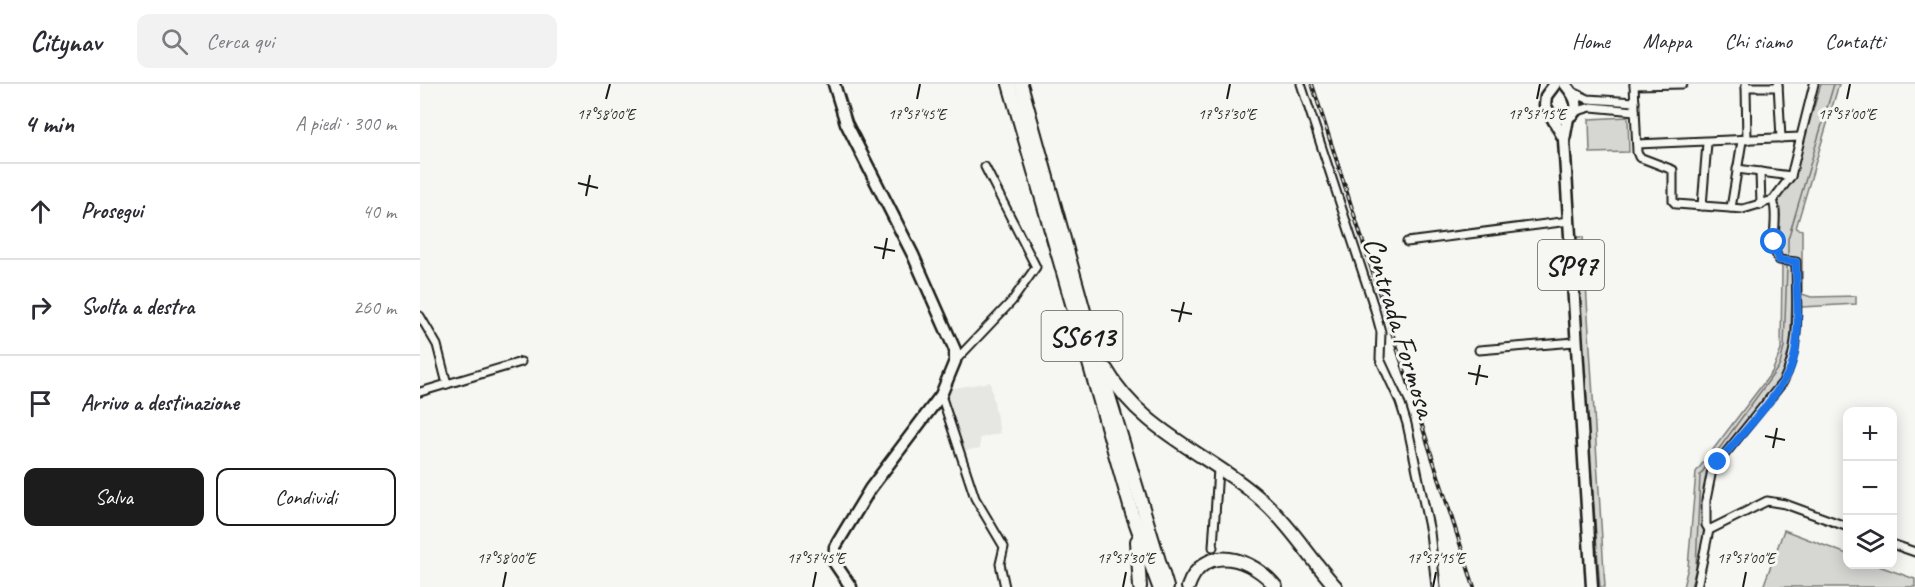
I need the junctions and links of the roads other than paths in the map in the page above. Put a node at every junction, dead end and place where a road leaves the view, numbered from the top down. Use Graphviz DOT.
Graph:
graph roads {
  1 [pos="834,84"];
  2 [pos="1009,84"];
  3 [pos="1021,84"];
  4 [pos="1300,84"];
  5 [pos="1668,84"];
  6 [pos="1683,84"];
  7 [pos="1814,84"];
  8 [pos="1634,85"];
  9 [pos="1746,86"];
  10 [pos="1778,86"];
  11 [pos="1554,87"];
  12 [pos="1569,88"];
  13 [pos="1635,102"];
  14 [pos="1635,111"];
  15 [pos="1571,115"];
  16 [pos="1552,117"];
  17 [pos="1800,137"];
  18 [pos="1780,138"];
  19 [pos="1564,140"];
  20 [pos="1745,140"];
  21 [pos="1707,143"];
  22 [pos="1637,144"];
  23 [pos="986,167"];
  24 [pos="1737,169"];
  25 [pos="1760,172"];
  26 [pos="1791,176"];
  27 [pos="1773,200"];
  28 [pos="1761,205"];
  29 [pos="1702,206"];
  30 [pos="1731,208"];
  31 [pos="1569,221"];
  32 [pos="1407,242"];
  33 [pos="420,316"];
  34 [pos="1575,342"];
  35 [pos="1094,347"];
  36 [pos="1479,350"];
  37 [pos="956,361"];
  38 [pos="521,362"];
  39 [pos="447,384"];
  40 [pos="420,392"];
  41 [pos="941,395"];
  42 [pos="1218,469"];
  43 [pos="1132,513"];
  44 [pos="1843,525"];
  45 [pos="1709,530"];
  46 [pos="1897,545"];
  47 [pos="1213,547"];
  48 [pos="1915,552"];
  49 [pos="1319,569"];
  50 [pos="851,587"];
  51 [pos="1005,587"];
  52 [pos="1140,587"];
  53 [pos="1159,587"];
  54 [pos="1167,587"];
  55 [pos="1188,587"];
  56 [pos="1276,587"];
  57 [pos="1329,587"];
  58 [pos="1336,587"];
  59 [pos="1436,587"];
  60 [pos="1592,587"];
  61 [pos="1697,587"];
  1 -- 37 [label="main road"];
  2 -- 43 [label="highway, SS613"];
  3 -- 35 [label="highway, SS613"];
  4 -- 59 [label="street, Contrada Formosa"];
  5 -- 6 [label="street"];
  5 -- 8 [label="street"];
  7 -- 17 [label="street"];
  8 -- 13 [label="street"];
  9 -- 10 [label="street"];
  9 -- 20 [label="street"];
  10 -- 18 [label="street"];
  11 -- 12 [label="main road"];
  11 -- 16 [label="main road"];
  12 -- 13 [label="street"];
  12 -- 15 [label="main road"];
  13 -- 14 [label="street"];
  14 -- 15 [label="street"];
  14 -- 22 [label="street"];
  15 -- 16 [label="main road"];
  15 -- 19 [label="main road, SP97"];
  16 -- 19 [label="main road, SP97"];
  17 -- 18 [label="street"];
  17 -- 26 [label="street"];
  18 -- 20 [label="street"];
  19 -- 31 [label="main road, SP97"];
  20 -- 21 [label="street"];
  20 -- 24 [label="street"];
  21 -- 22 [label="street"];
  21 -- 29 [label="street"];
  22 -- 29 [label="street"];
  23 -- 37 [label="street"];
  24 -- 25 [label="street"];
  24 -- 30 [label="street"];
  25 -- 26 [label="street"];
  25 -- 28 [label="street"];
  26 -- 27 [label="street"];
  27 -- 28 [label="street"];
  27 -- 45 [label="street"];
  28 -- 30 [label="street"];
  29 -- 30 [label="street"];
  31 -- 32 [label="street"];
  31 -- 34 [label="main road, SP97"];
  33 -- 39 [label="street"];
  34 -- 36 [label="street"];
  34 -- 60 [label="main road, SP97"];
  35 -- 42 [label="highway"];
  35 -- 54 [label="highway, SS613"];
  37 -- 41 [label="main road"];
  38 -- 39 [label="street"];
  39 -- 40 [label="street"];
  41 -- 50 [label="main road"];
  41 -- 51 [label="street"];
  42 -- 47 [label="street"];
  42 -- 49 [label="highway"];
  43 -- 52 [label="highway"];
  43 -- 53 [label="highway, SS613"];
  44 -- 45 [label="street"];
  45 -- 61 [label="street"];
  46 -- 48 [label="street"];
  49 -- 57 [label="highway"];
  49 -- 58 [label="highway"];
  55 -- 56 [label="highway"];
}
